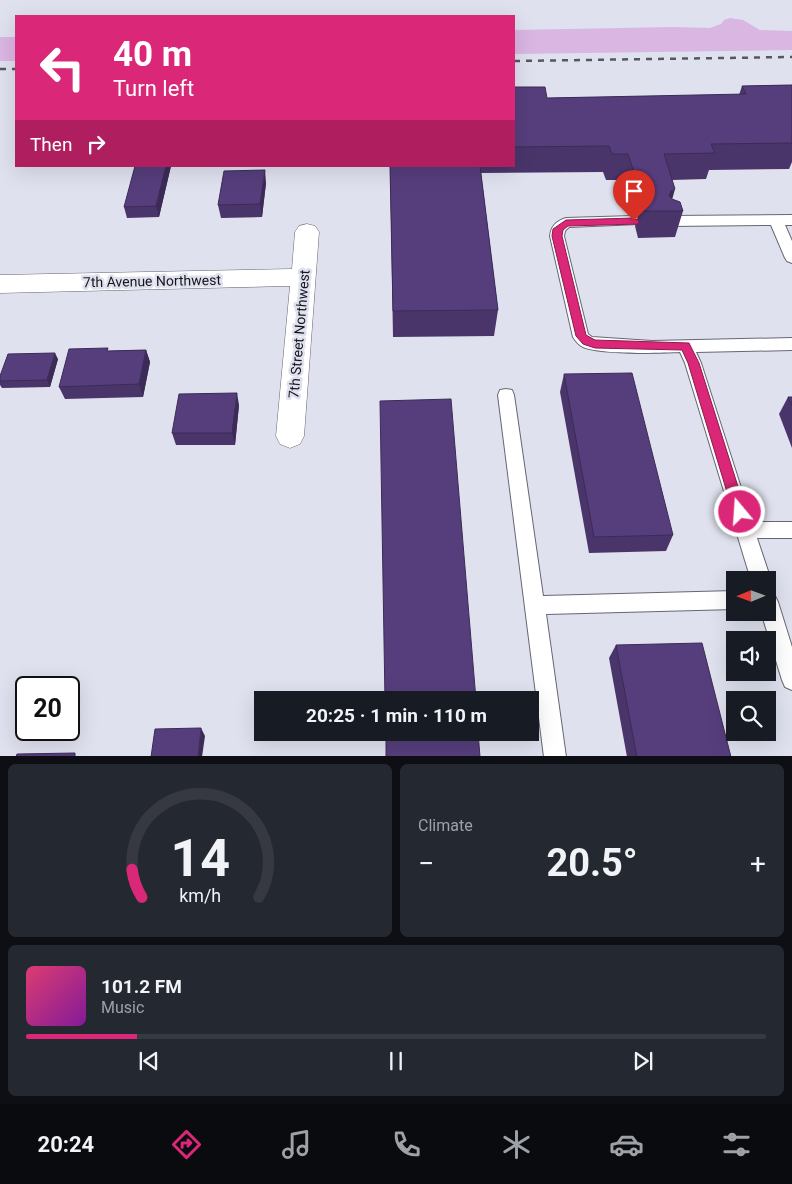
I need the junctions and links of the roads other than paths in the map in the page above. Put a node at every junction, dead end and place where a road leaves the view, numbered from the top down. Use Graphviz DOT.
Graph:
graph roads {
  1 [pos="776,220"];
  2 [pos="792,220"];
  3 [pos="634,221"];
  4 [pos="670,221"];
  5 [pos="307,232"];
  6 [pos="792,258"];
  7 [pos="304,278"];
  8 [pos="0,284"];
  9 [pos="792,344"];
  10 [pos="685,346"];
  11 [pos="506,395"];
  12 [pos="290,436"];
  13 [pos="745,530"];
  14 [pos="792,530"];
  15 [pos="758,571"];
  16 [pos="726,600"];
  17 [pos="536,605"];
  18 [pos="774,621"];
  19 [pos="792,680"];
  20 [pos="555,756"];
  1 -- 2 [label="lane"];
  1 -- 4 [label="lane"];
  1 -- 6 [label="lane"];
  3 -- 10 [label="lane"];
  5 -- 7 [label="street, 7th Street Northwest"];
  7 -- 8 [label="street, 7th Avenue Northwest"];
  7 -- 12 [label="street, 7th Street Northwest"];
  9 -- 10 [label="lane"];
  10 -- 13 [label="lane"];
  11 -- 17 [label="lane"];
  13 -- 14 [label="lane"];
  13 -- 15 [label="lane"];
  16 -- 17 [label="lane"];
  17 -- 20 [label="lane"];
  18 -- 19 [label="lane"];
}
